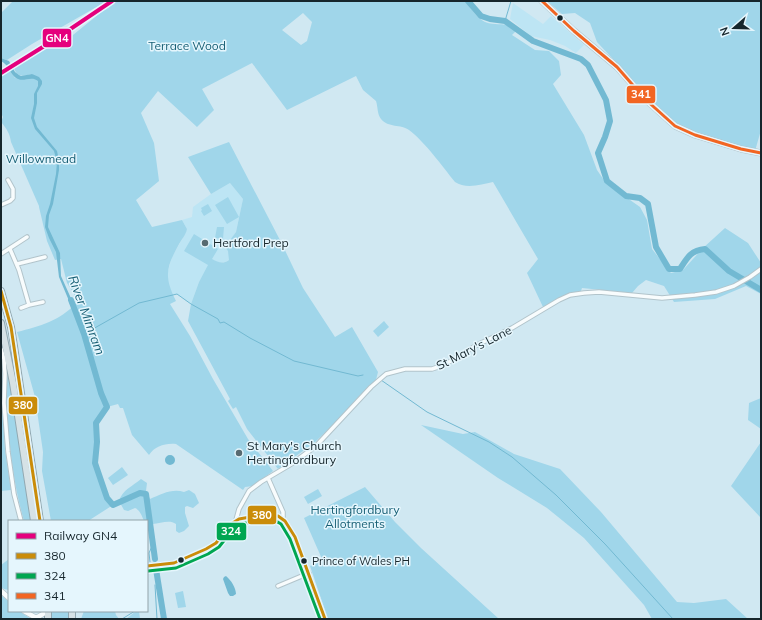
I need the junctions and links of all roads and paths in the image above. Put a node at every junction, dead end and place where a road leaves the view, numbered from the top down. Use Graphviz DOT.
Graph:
graph roads {
  1 [pos="542,1"];
  2 [pos="761,153"];
  3 [pos="8,180"];
  4 [pos="1,204"];
  5 [pos="27,237"];
  6 [pos="10,249"];
  7 [pos="1,254"];
  8 [pos="45,257"];
  9 [pos="17,264"];
  10 [pos="761,269"];
  11 [pos="1,291"];
  12 [pos="43,302"];
  13 [pos="29,304"];
  14 [pos="3,308"];
  15 [pos="21,308"];
  16 [pos="1,324"];
  17 [pos="1,350"];
  18 [pos="268,478"];
  19 [pos="283,518"];
  20 [pos="21,520"];
  21 [pos="34,520"];
  22 [pos="40,520"];
  23 [pos="236,520"];
  24 [pos="148,566"];
  25 [pos="309,573"];
  26 [pos="278,586"];
  27 [pos="1,591"];
  28 [pos="8,595"];
  29 [pos="26,612"];
  30 [pos="46,612"];
  31 [pos="37,618"];
  32 [pos="325,619"];
  1 -- 2 [label="main road"];
  3 -- 4 [label="street"];
  5 -- 6 [label="street"];
  6 -- 7 [label="street"];
  6 -- 9 [label="street"];
  8 -- 9 [label="street"];
  9 -- 13 [label="street"];
  10 -- 18 [label="street, St Mary's Lane"];
  11 -- 14 [label="highway"];
  12 -- 13 [label="street"];
  13 -- 15 [label="street"];
  14 -- 22 [label="highway"];
  16 -- 21 [label="highway"];
  17 -- 20 [label="street"];
  18 -- 19 [label="street"];
  18 -- 23 [label="street, St Mary's Lane"];
  19 -- 23 [label="street"];
  19 -- 25 [label="street"];
  23 -- 24 [label="street"];
  25 -- 26 [label="street"];
  25 -- 32 [label="street"];
  27 -- 28 [label="street"];
  29 -- 31 [label="street"];
  30 -- 31 [label="street"];
}
